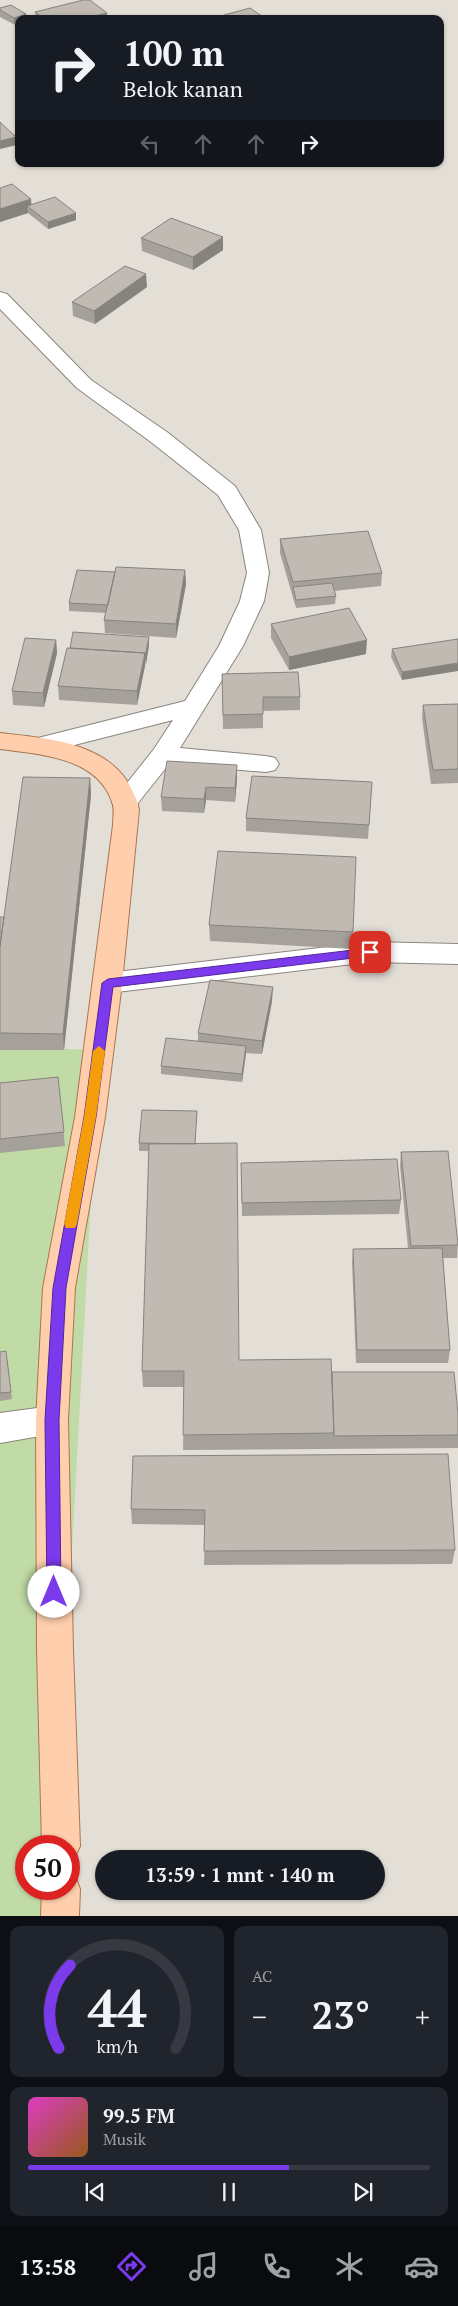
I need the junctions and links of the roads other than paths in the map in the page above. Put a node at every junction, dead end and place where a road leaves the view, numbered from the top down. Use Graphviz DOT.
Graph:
graph roads {
  1 [pos="0,298"];
  2 [pos="191,707"];
  3 [pos="0,741"];
  4 [pos="39,746"];
  5 [pos="163,755"];
  6 [pos="266,764"];
  7 [pos="125,802"];
  8 [pos="458,954"];
  9 [pos="108,983"];
  10 [pos="52,1420"];
  11 [pos="0,1428"];
  12 [pos="61,1835"];
  13 [pos="61,1900"];
  14 [pos="60,1916"];
  1 -- 2 [label="street"];
  2 -- 4 [label="street"];
  2 -- 5 [label="street"];
  3 -- 4 [label="main road"];
  4 -- 7 [label="main road"];
  5 -- 6 [label="street"];
  5 -- 7 [label="street"];
  7 -- 9 [label="main road"];
  8 -- 9 [label="street"];
  9 -- 10 [label="main road"];
  10 -- 11 [label="street"];
  10 -- 12 [label="main road"];
  13 -- 14 [label="main road"];
}
